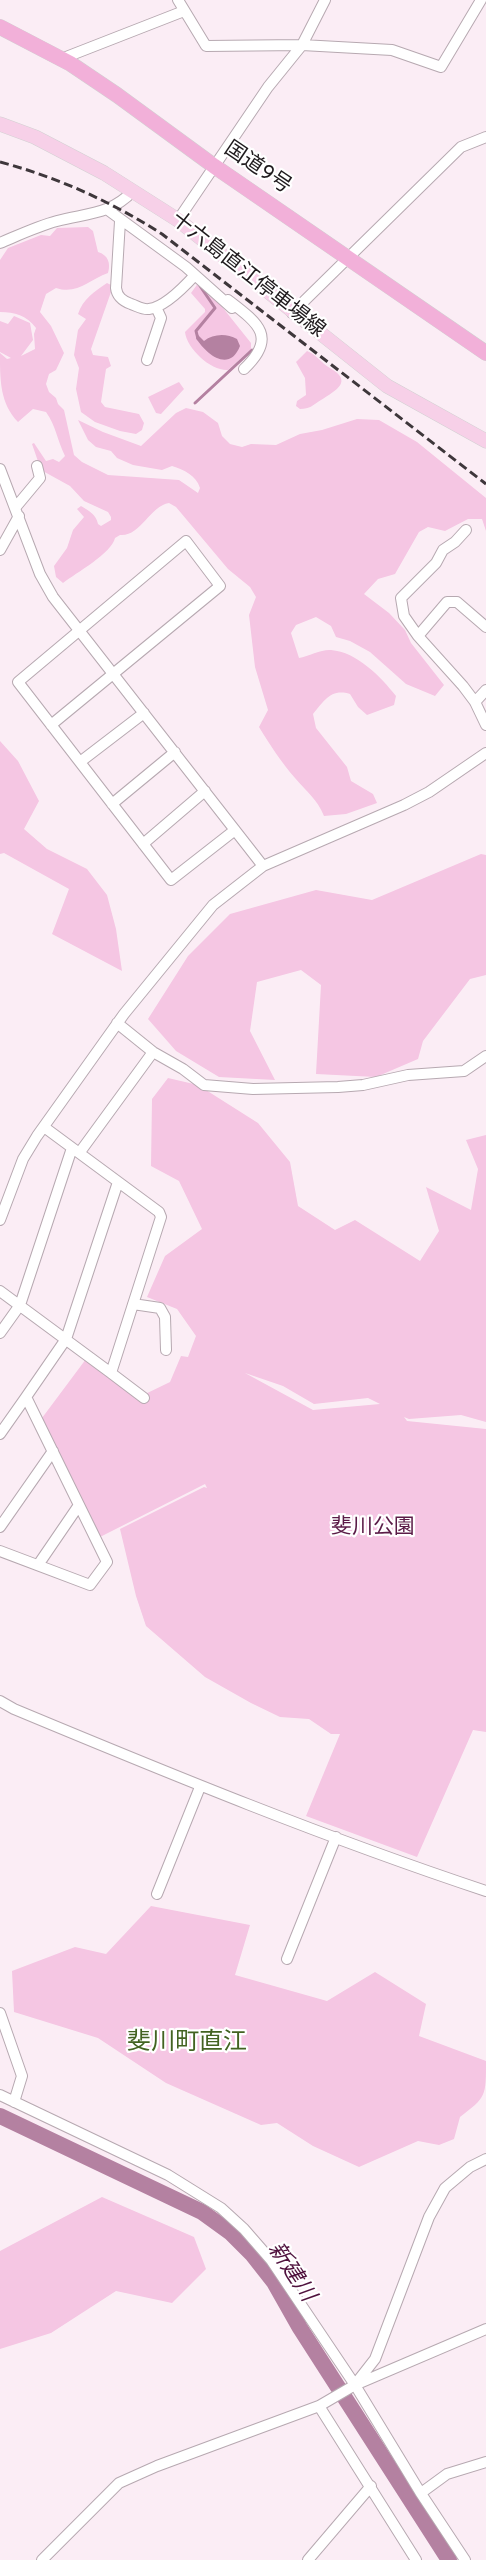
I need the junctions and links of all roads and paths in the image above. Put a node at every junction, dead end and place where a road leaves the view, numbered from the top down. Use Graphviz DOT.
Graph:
graph roads {
  1 [pos="178,0"];
  2 [pos="325,0"];
  3 [pos="481,0"];
  4 [pos="184,11"];
  5 [pos="0,27"];
  6 [pos="302,45"];
  7 [pos="61,59"];
  8 [pos="0,124"];
  9 [pos="486,137"];
  10 [pos="214,166"];
  11 [pos="134,191"];
  12 [pos="108,210"];
  13 [pos="178,220"];
  14 [pos="120,221"];
  15 [pos="0,243"];
  16 [pos="348,257"];
  17 [pos="195,274"];
  18 [pos="213,289"];
  19 [pos="156,307"];
  20 [pos="232,308"];
  21 [pos="292,313"];
  22 [pos="486,353"];
  23 [pos="147,360"];
  24 [pos="244,369"];
  25 [pos="486,441"];
  26 [pos="37,466"];
  27 [pos="0,470"];
  28 [pos="19,507"];
  29 [pos="466,530"];
  30 [pos="0,550"];
  31 [pos="486,627"];
  32 [pos="80,629"];
  33 [pos="418,636"];
  34 [pos="114,673"];
  35 [pos="486,690"];
  36 [pos="475,702"];
  37 [pos="144,713"];
  38 [pos="51,725"];
  39 [pos="486,725"];
  40 [pos="175,752"];
  41 [pos="485,755"];
  42 [pos="80,762"];
  43 [pos="205,791"];
  44 [pos="112,804"];
  45 [pos="235,830"];
  46 [pos="143,844"];
  47 [pos="263,866"];
  48 [pos="117,1023"];
  49 [pos="153,1052"];
  50 [pos="486,1056"];
  51 [pos="44,1127"];
  52 [pos="76,1150"];
  53 [pos="118,1182"];
  54 [pos="0,1220"];
  55 [pos="0,1291"];
  56 [pos="133,1304"];
  57 [pos="20,1305"];
  58 [pos="0,1333"];
  59 [pos="66,1339"];
  60 [pos="166,1350"];
  61 [pos="111,1373"];
  62 [pos="26,1397"];
  63 [pos="144,1398"];
  64 [pos="0,1434"];
  65 [pos="53,1452"];
  66 [pos="79,1505"];
  67 [pos="0,1527"];
  68 [pos="0,1551"];
  69 [pos="38,1565"];
  70 [pos="0,1701"];
  71 [pos="200,1787"];
  72 [pos="336,1837"];
  73 [pos="486,1891"];
  74 [pos="157,1894"];
  75 [pos="287,1959"];
  76 [pos="0,2013"];
  77 [pos="0,2095"];
  78 [pos="14,2102"];
  79 [pos="486,2159"];
  80 [pos="486,2329"];
  81 [pos="353,2386"];
  82 [pos="321,2405"];
  83 [pos="486,2462"];
  84 [pos="371,2486"];
  85 [pos="421,2493"];
  86 [pos="42,2560"];
  87 [pos="308,2560"];
  88 [pos="416,2560"];
  89 [pos="465,2560"];
  1 -- 4 [label="street"];
  2 -- 6 [label="street"];
  3 -- 6 [label="street"];
  4 -- 6 [label="street"];
  4 -- 7 [label="street"];
  5 -- 7 [label="highway, 国道9号"];
  6 -- 10 [label="street"];
  7 -- 10 [label="highway, 国道9号"];
  8 -- 11 [label="main road, 十六島直江停車場線"];
  9 -- 16 [label="street"];
  10 -- 13 [label="street"];
  10 -- 16 [label="highway, 国道9号"];
  11 -- 12 [label="street"];
  11 -- 13 [label="main road, 十六島直江停車場線"];
  12 -- 14 [label="street"];
  12 -- 15 [label="street"];
  13 -- 21 [label="main road, 十六島直江停車場線"];
  14 -- 17 [label="street"];
  14 -- 19 [label="street"];
  16 -- 21 [label="street"];
  16 -- 22 [label="highway, 国道9号"];
  17 -- 18 [label="street"];
  17 -- 19 [label="street"];
  18 -- 20 [label="street"];
  18 -- 24 [label="street"];
  19 -- 23 [label="street"];
  21 -- 25 [label="main road, 十六島直江停車場線"];
  26 -- 28 [label="street"];
  27 -- 28 [label="street"];
  28 -- 30 [label="street"];
  28 -- 32 [label="street"];
  29 -- 33 [label="street"];
  31 -- 33 [label="street"];
  32 -- 34 [label="street"];
  32 -- 34 [label="street"];
  32 -- 38 [label="street"];
  33 -- 36 [label="street"];
  34 -- 37 [label="street"];
  34 -- 38 [label="street"];
  35 -- 36 [label="street"];
  36 -- 39 [label="street"];
  37 -- 40 [label="street"];
  37 -- 42 [label="street"];
  38 -- 42 [label="street"];
  40 -- 43 [label="street"];
  40 -- 44 [label="street"];
  41 -- 47 [label="street"];
  42 -- 44 [label="street"];
  43 -- 45 [label="street"];
  43 -- 46 [label="street"];
  44 -- 46 [label="street"];
  45 -- 46 [label="street"];
  45 -- 47 [label="street"];
  47 -- 48 [label="street"];
  48 -- 49 [label="street"];
  48 -- 51 [label="street"];
  49 -- 50 [label="street"];
  49 -- 52 [label="street"];
  51 -- 52 [label="street"];
  51 -- 54 [label="street"];
  52 -- 53 [label="street"];
  52 -- 57 [label="street"];
  53 -- 56 [label="street"];
  53 -- 59 [label="street"];
  55 -- 57 [label="street"];
  56 -- 60 [label="street"];
  56 -- 61 [label="street"];
  57 -- 58 [label="street"];
  57 -- 59 [label="street"];
  59 -- 61 [label="street"];
  59 -- 62 [label="street"];
  61 -- 63 [label="street"];
  62 -- 64 [label="street"];
  62 -- 65 [label="street"];
  65 -- 66 [label="street"];
  65 -- 67 [label="street"];
  66 -- 69 [label="street"];
  66 -- 69 [label="street"];
  68 -- 69 [label="street"];
  70 -- 71 [label="street"];
  71 -- 72 [label="street"];
  71 -- 74 [label="street"];
  72 -- 73 [label="street"];
  72 -- 75 [label="street"];
  76 -- 78 [label="street"];
  77 -- 78 [label="street"];
  78 -- 81 [label="street"];
  79 -- 81 [label="street"];
  80 -- 81 [label="street"];
  81 -- 82 [label="street"];
  81 -- 85 [label="street"];
  82 -- 84 [label="street"];
  82 -- 86 [label="street"];
  83 -- 85 [label="street"];
  84 -- 87 [label="street"];
  84 -- 88 [label="street"];
  85 -- 89 [label="street"];
}
